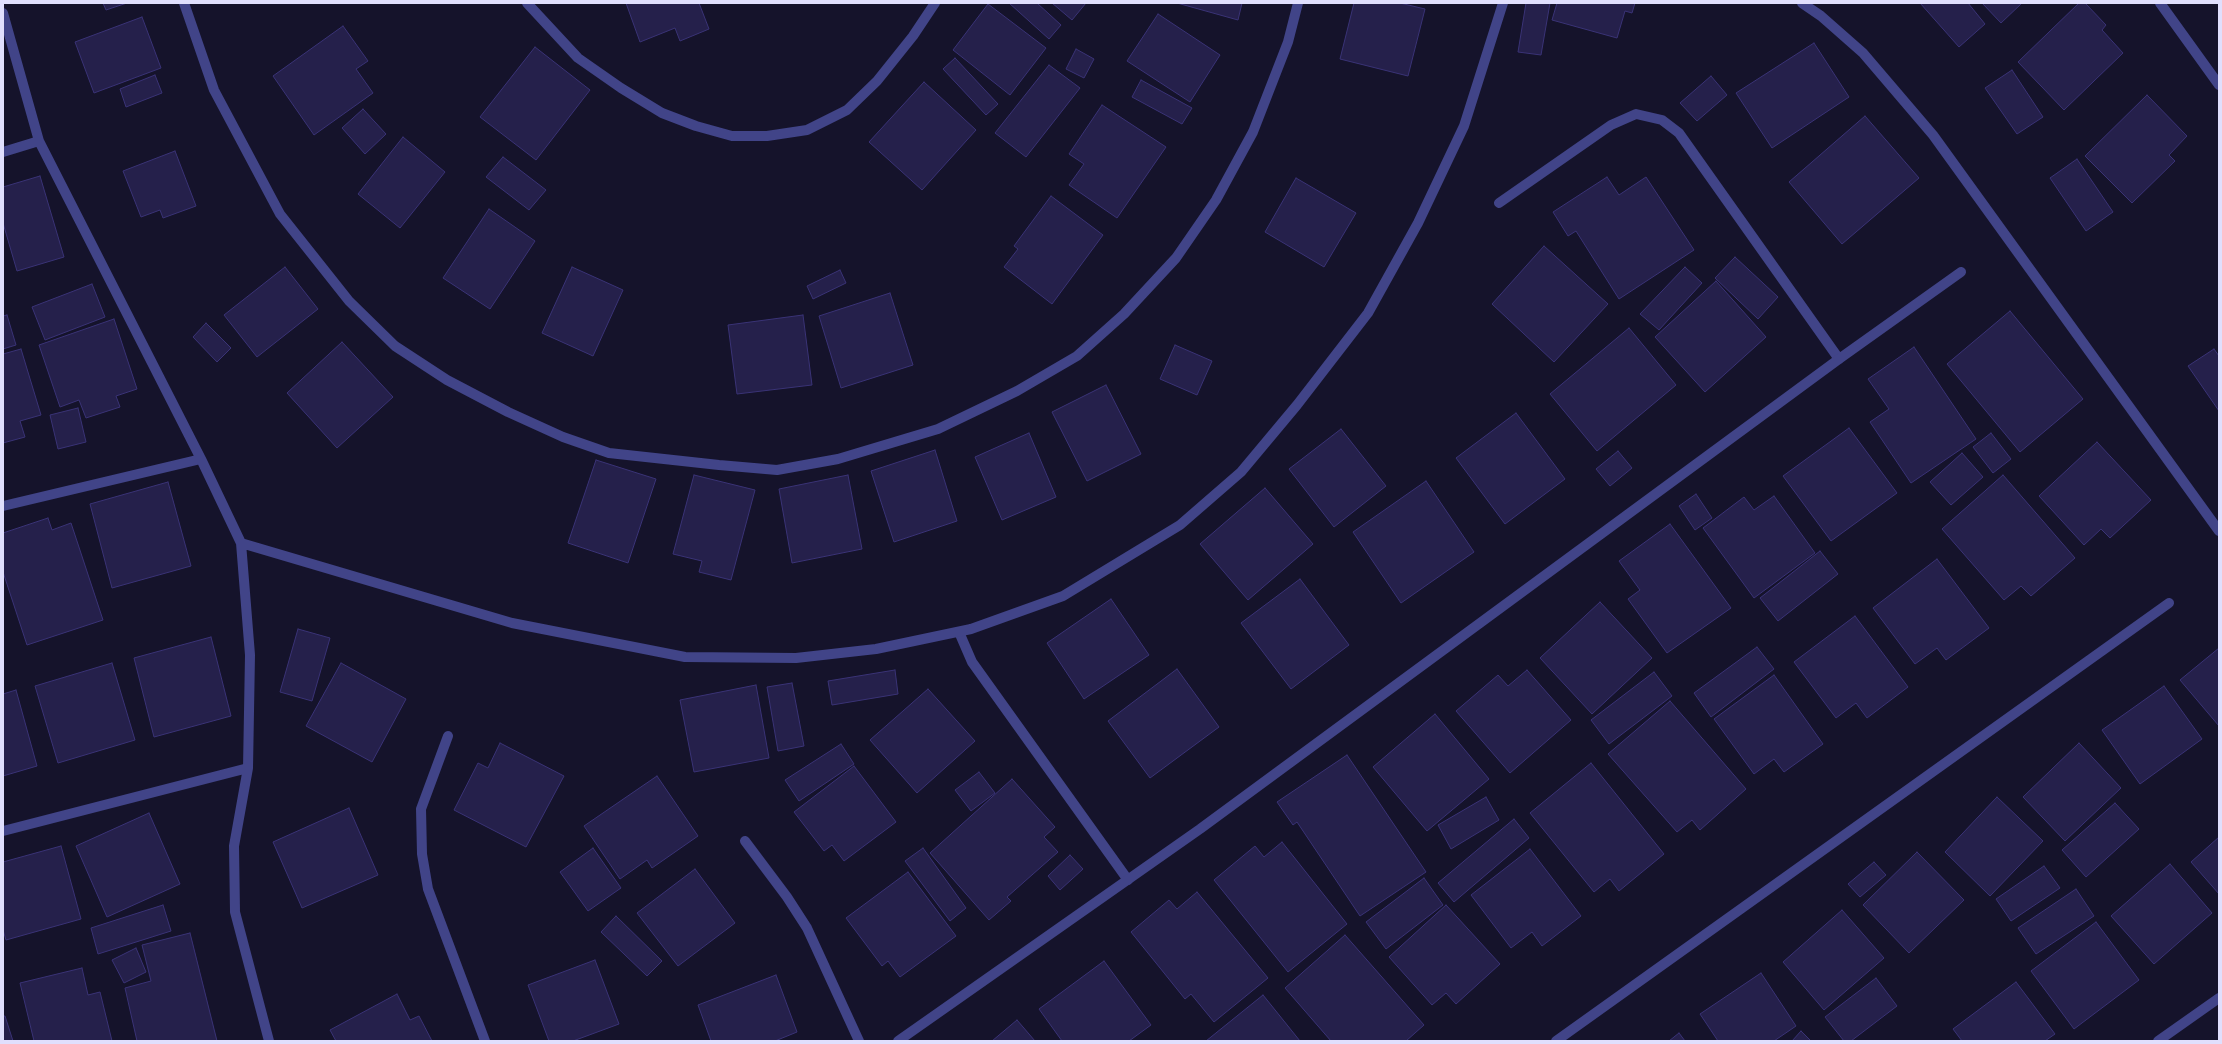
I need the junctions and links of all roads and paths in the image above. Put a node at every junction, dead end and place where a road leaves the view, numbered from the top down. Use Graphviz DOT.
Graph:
graph roads {
  1 [pos="184,3"];
  2 [pos="527,3"];
  3 [pos="935,3"];
  4 [pos="1298,3"];
  5 [pos="1503,3"];
  6 [pos="1802,3"];
  7 [pos="2160,3"];
  8 [pos="3,13"];
  9 [pos="2219,85"];
  10 [pos="39,141"];
  11 [pos="3,152"];
  12 [pos="1499,204"];
  13 [pos="1961,272"];
  14 [pos="1839,359"];
  15 [pos="201,459"];
  16 [pos="3,506"];
  17 [pos="2219,531"];
  18 [pos="241,543"];
  19 [pos="2169,603"];
  20 [pos="959,632"];
  21 [pos="448,736"];
  22 [pos="248,768"];
  23 [pos="3,831"];
  24 [pos="745,841"];
  25 [pos="1128,880"];
  26 [pos="2219,998"];
  27 [pos="269,1041"];
  28 [pos="485,1041"];
  29 [pos="859,1041"];
  30 [pos="898,1041"];
  31 [pos="1556,1041"];
  32 [pos="2158,1041"];
  1 -- 4 [label="street"];
  2 -- 3 [label="street"];
  5 -- 20 [label="street"];
  6 -- 17 [label="street"];
  7 -- 9 [label="street"];
  8 -- 10 [label="street"];
  10 -- 11 [label="street"];
  10 -- 15 [label="street"];
  12 -- 14 [label="street"];
  13 -- 14 [label="street"];
  14 -- 25 [label="street"];
  15 -- 16 [label="street"];
  15 -- 18 [label="street"];
  18 -- 20 [label="street"];
  18 -- 22 [label="street"];
  19 -- 31 [label="street"];
  20 -- 25 [label="street"];
  21 -- 28 [label="street"];
  22 -- 23 [label="street"];
  22 -- 27 [label="street"];
  24 -- 29 [label="street"];
  25 -- 30 [label="street"];
  26 -- 32 [label="street"];
}
